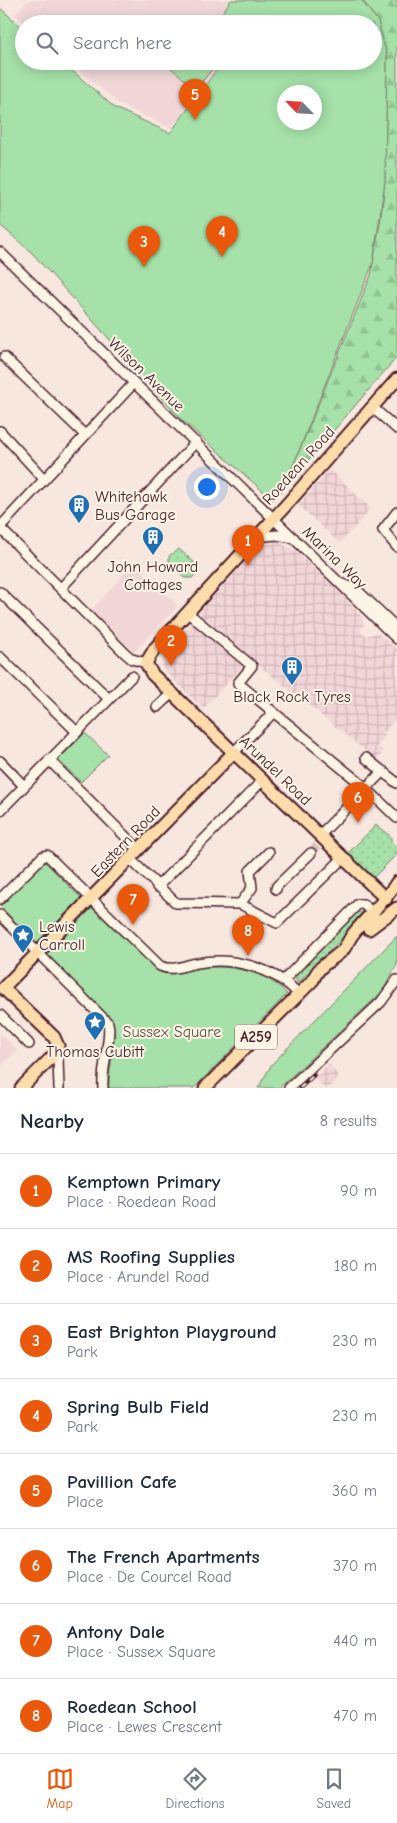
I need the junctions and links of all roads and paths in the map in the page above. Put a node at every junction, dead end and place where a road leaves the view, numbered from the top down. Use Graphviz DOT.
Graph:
graph roads {
  1 [pos="1,257"];
  2 [pos="4,356"];
  3 [pos="397,379"];
  4 [pos="134,383"];
  5 [pos="372,407"];
  6 [pos="397,429"];
  7 [pos="0,432"];
  8 [pos="85,435"];
  9 [pos="196,442"];
  10 [pos="44,479"];
  11 [pos="397,512"];
  12 [pos="274,518"];
  13 [pos="0,528"];
  14 [pos="258,537"];
  15 [pos="294,538"];
  16 [pos="397,547"];
  17 [pos="341,583"];
  18 [pos="61,588"];
  19 [pos="0,592"];
  20 [pos="188,613"];
  21 [pos="397,628"];
  22 [pos="397,639"];
  23 [pos="0,657"];
  24 [pos="146,663"];
  25 [pos="132,676"];
  26 [pos="173,692"];
  27 [pos="110,699"];
  28 [pos="157,708"];
  29 [pos="273,713"];
  30 [pos="77,732"];
  31 [pos="234,752"];
  32 [pos="366,758"];
  33 [pos="49,760"];
  34 [pos="0,761"];
  35 [pos="383,771"];
  36 [pos="263,780"];
  37 [pos="397,783"];
  38 [pos="24,786"];
  39 [pos="366,788"];
  40 [pos="0,811"];
  41 [pos="397,818"];
  42 [pos="320,840"];
  43 [pos="139,850"];
  44 [pos="269,852"];
  45 [pos="311,852"];
  46 [pos="342,859"];
  47 [pos="130,860"];
  48 [pos="397,882"];
  49 [pos="157,887"];
  50 [pos="276,889"];
  51 [pos="391,896"];
  52 [pos="91,898"];
  53 [pos="0,899"];
  54 [pos="240,904"];
  55 [pos="397,908"];
  56 [pos="374,914"];
  57 [pos="0,915"];
  58 [pos="370,929"];
  59 [pos="346,946"];
  60 [pos="38,953"];
  61 [pos="397,980"];
  62 [pos="284,981"];
  63 [pos="2,989"];
  64 [pos="298,993"];
  65 [pos="0,1016"];
  66 [pos="29,1044"];
  67 [pos="54,1054"];
  68 [pos="21,1088"];
  69 [pos="59,1088"];
  70 [pos="103,1088"];
  71 [pos="205,1088"];
  72 [pos="289,1088"];
  1 -- 4 [label="street, Wilson Avenue"];
  2 -- 8 [label="street"];
  3 -- 5 [label="main road, Roedean Road"];
  4 -- 8 [label="street"];
  4 -- 9 [label="street, Wilson Avenue"];
  5 -- 6 [label="street"];
  5 -- 12 [label="main road, Roedean Road"];
  7 -- 10 [label="street"];
  8 -- 10 [label="street"];
  9 -- 12 [label="street, Wilson Avenue"];
  9 -- 18 [label="street"];
  10 -- 13 [label="street"];
  11 -- 16 [label="street"];
  12 -- 14 [label="main road, Roedean Road"];
  12 -- 15 [label="street, Marina Way"];
  13 -- 18 [label="street"];
  14 -- 15 [label="street"];
  14 -- 20 [label="main road, Roedean Road"];
  15 -- 17 [label="street, Marina Way"];
  17 -- 21 [label="street"];
  17 -- 22 [label="street, Marina Way"];
  18 -- 24 [label="street"];
  19 -- 27 [label="street"];
  20 -- 24 [label="main road, Roedean Road"];
  20 -- 29 [label="street"];
  23 -- 30 [label="street"];
  24 -- 26 [label="main road, Arundel Road"];
  25 -- 27 [label="street"];
  26 -- 28 [label="street"];
  26 -- 31 [label="main road, Arundel Road"];
  27 -- 30 [label="street"];
  29 -- 31 [label="street, Eastern Road"];
  29 -- 39 [label="street"];
  30 -- 33 [label="street"];
  31 -- 36 [label="main road, Arundel Road"];
  31 -- 43 [label="main road, Eastern Road"];
  32 -- 35 [label="street"];
  33 -- 38 [label="street"];
  33 -- 43 [label="street"];
  34 -- 38 [label="street"];
  35 -- 37 [label="street"];
  35 -- 39 [label="street"];
  36 -- 42 [label="main road, Arundel Road"];
  36 -- 49 [label="street"];
  38 -- 40 [label="street"];
  39 -- 41 [label="street"];
  39 -- 42 [label="street"];
  42 -- 46 [label="main road, Arundel Road"];
  43 -- 47 [label="main road, Eastern Road"];
  44 -- 54 [label="street"];
  45 -- 50 [label="street"];
  46 -- 51 [label="main road, Arundel Road"];
  46 -- 54 [label="street"];
  47 -- 49 [label="street"];
  47 -- 52 [label="main road, Eastern Road"];
  48 -- 51 [label="main road, A259"];
  49 -- 54 [label="street"];
  51 -- 56 [label="main road, A259"];
  51 -- 58 [label="main road, A259"];
  52 -- 53 [label="street"];
  52 -- 60 [label="main road, Eastern Road"];
  52 -- 62 [label="street"];
  55 -- 58 [label="main road"];
  56 -- 59 [label="main road, A259"];
  56 -- 62 [label="street"];
  57 -- 60 [label="street"];
  58 -- 59 [label="main road, A259"];
  59 -- 64 [label="main road, A259"];
  60 -- 63 [label="main road, Eastern Road"];
  60 -- 70 [label="street"];
  61 -- 72 [label="street"];
  62 -- 64 [label="street"];
  63 -- 67 [label="main road"];
  64 -- 71 [label="main road, A259"];
  65 -- 66 [label="street"];
  67 -- 68 [label="main road"];
  67 -- 69 [label="street"];
}
